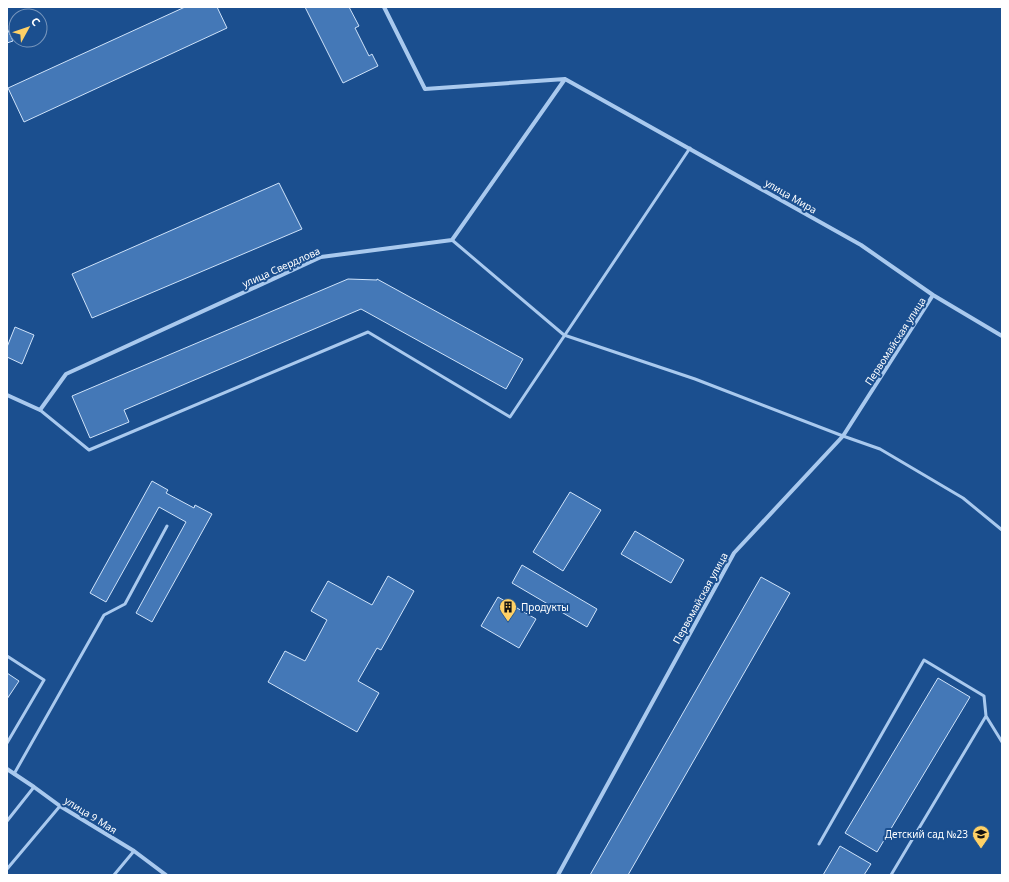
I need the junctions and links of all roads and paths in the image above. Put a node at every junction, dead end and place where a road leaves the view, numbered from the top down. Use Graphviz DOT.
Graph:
graph roads {
  1 [pos="384,7"];
  2 [pos="565,79"];
  3 [pos="690,148"];
  4 [pos="452,240"];
  5 [pos="933,295"];
  6 [pos="564,335"];
  7 [pos="1002,336"];
  8 [pos="7,395"];
  9 [pos="40,410"];
  10 [pos="843,436"];
  11 [pos="167,526"];
  12 [pos="1002,530"];
  13 [pos="7,656"];
  14 [pos="986,716"];
  15 [pos="1002,742"];
  16 [pos="7,743"];
  17 [pos="7,770"];
  18 [pos="14,774"];
  19 [pos="34,787"];
  20 [pos="60,806"];
  21 [pos="7,821"];
  22 [pos="819,844"];
  23 [pos="134,852"];
  24 [pos="7,869"];
  25 [pos="114,875"];
  26 [pos="166,875"];
  27 [pos="558,875"];
  28 [pos="891,875"];
  1 -- 2 [label="street"];
  2 -- 3 [label="street, улица Мира"];
  2 -- 4 [label="street"];
  3 -- 5 [label="street, улица Мира"];
  3 -- 6 [label="lane"];
  4 -- 6 [label="lane"];
  4 -- 9 [label="street, улица Свердлова"];
  5 -- 7 [label="street, улица Мира"];
  5 -- 10 [label="street, Первомайская улица"];
  6 -- 9 [label="lane"];
  6 -- 10 [label="lane"];
  8 -- 9 [label="street"];
  10 -- 12 [label="lane"];
  10 -- 27 [label="street, Первомайская улица"];
  11 -- 18 [label="lane"];
  13 -- 16 [label="lane"];
  14 -- 15 [label="lane"];
  14 -- 22 [label="lane"];
  14 -- 28 [label="lane"];
  17 -- 18 [label="street, улица 9 Мая"];
  18 -- 19 [label="street, улица 9 Мая"];
  19 -- 20 [label="street, улица 9 Мая"];
  19 -- 21 [label="lane"];
  20 -- 23 [label="street, улица 9 Мая"];
  20 -- 24 [label="lane"];
  23 -- 25 [label="lane"];
  23 -- 26 [label="street, улица 9 Мая"];
}
